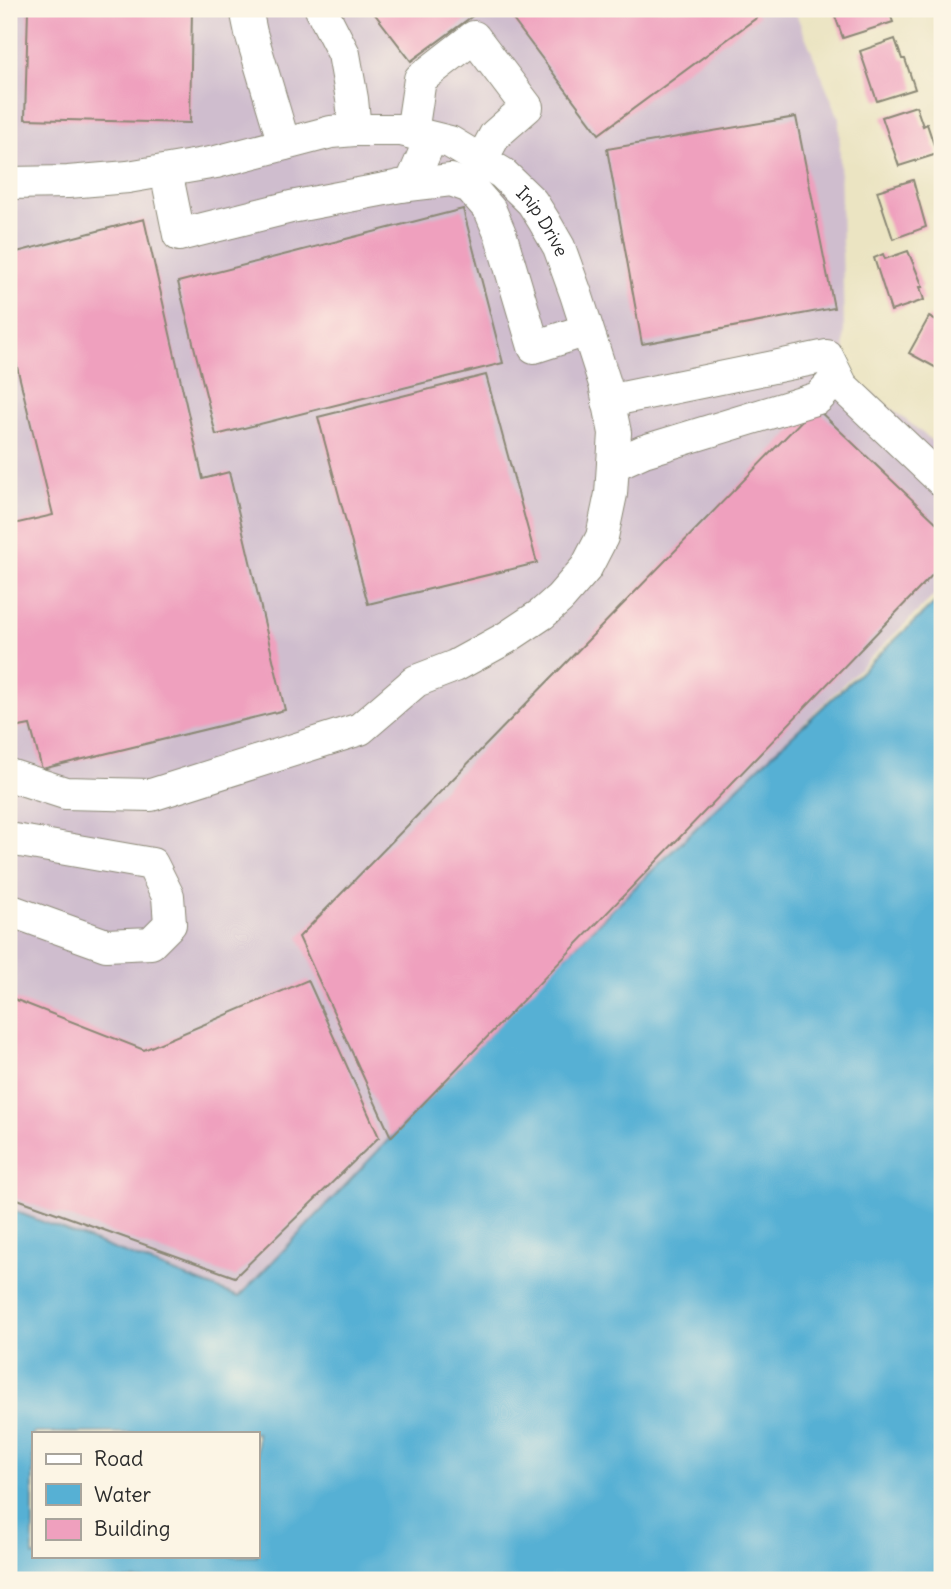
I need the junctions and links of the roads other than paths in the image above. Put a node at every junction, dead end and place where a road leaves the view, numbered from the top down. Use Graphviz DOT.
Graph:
graph roads {
  1 [pos="246,9"];
  2 [pos="321,9"];
  3 [pos="355,130"];
  4 [pos="422,135"];
  5 [pos="284,144"];
  6 [pos="481,160"];
  7 [pos="166,171"];
  8 [pos="9,183"];
  9 [pos="400,186"];
  10 [pos="587,330"];
  11 [pos="837,378"];
  12 [pos="608,401"];
  13 [pos="613,465"];
  14 [pos="942,481"];
  15 [pos="9,775"];
  16 [pos="9,839"];
  17 [pos="9,910"];
  1 -- 5 [label="street"];
  2 -- 3 [label="street"];
  3 -- 4 [label="street, Inip Drive"];
  3 -- 5 [label="street, Inip Drive"];
  4 -- 6 [label="street, Inip Drive"];
  4 -- 6 [label="street"];
  4 -- 9 [label="street"];
  5 -- 7 [label="street, Inip Drive"];
  6 -- 10 [label="street, Inip Drive"];
  7 -- 8 [label="street, Inip Drive"];
  7 -- 9 [label="street"];
  9 -- 10 [label="street"];
  10 -- 12 [label="street, Inip Drive"];
  11 -- 12 [label="street"];
  11 -- 13 [label="street"];
  11 -- 14 [label="street"];
  12 -- 13 [label="street, Inip Drive"];
  13 -- 15 [label="street, Inip Drive"];
  16 -- 17 [label="street"];
}
